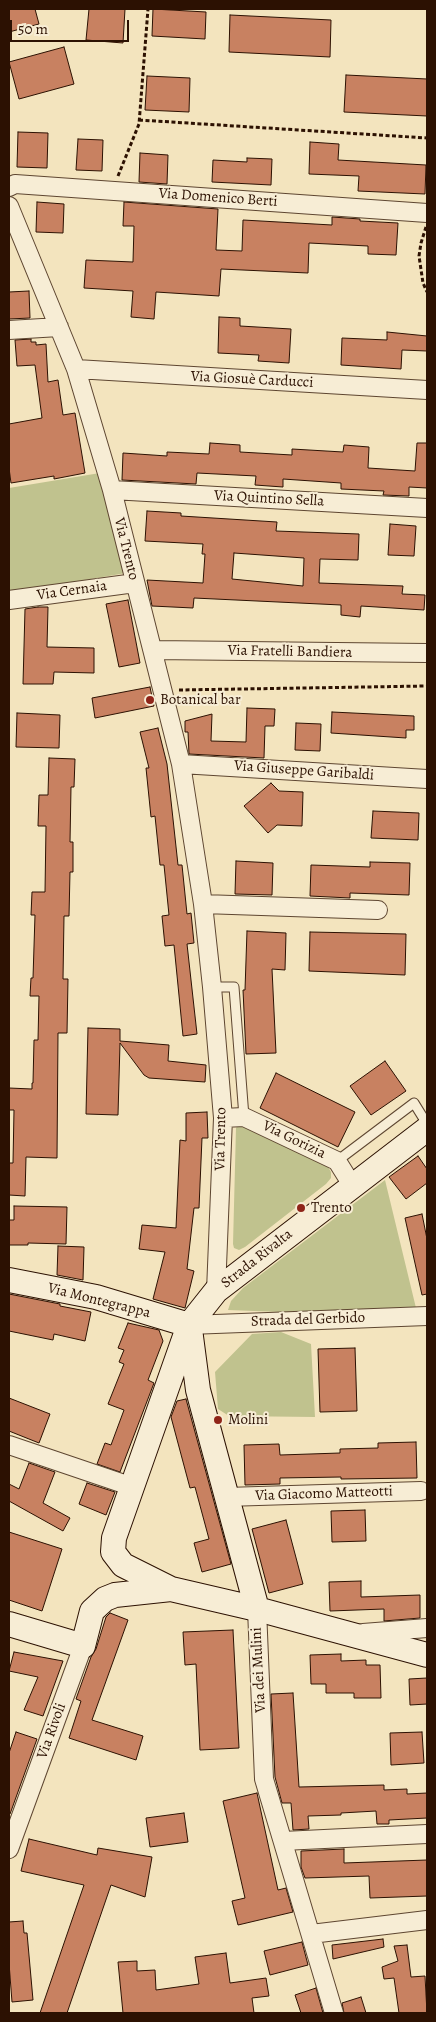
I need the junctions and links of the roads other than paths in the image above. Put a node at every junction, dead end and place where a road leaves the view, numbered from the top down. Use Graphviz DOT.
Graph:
graph roads {
  1 [pos="9,187"];
  2 [pos="9,206"];
  3 [pos="427,213"];
  4 [pos="16,242"];
  5 [pos="59,327"];
  6 [pos="9,330"];
  7 [pos="76,369"];
  8 [pos="427,390"];
  9 [pos="112,490"];
  10 [pos="427,508"];
  11 [pos="135,583"];
  12 [pos="9,600"];
  13 [pos="153,650"];
  14 [pos="427,653"];
  15 [pos="182,764"];
  16 [pos="427,779"];
  17 [pos="203,904"];
  18 [pos="378,910"];
  19 [pos="212,987"];
  20 [pos="244,1117"];
  21 [pos="223,1118"];
  22 [pos="427,1124"];
  23 [pos="427,1129"];
  24 [pos="336,1161"];
  25 [pos="352,1185"];
  26 [pos="9,1280"];
  27 [pos="216,1291"];
  28 [pos="427,1316"];
  29 [pos="189,1324"];
  30 [pos="9,1445"];
  31 [pos="133,1486"];
  32 [pos="421,1491"];
  33 [pos="226,1497"];
  34 [pos="171,1590"];
  35 [pos="256,1609"];
  36 [pos="9,1624"];
  37 [pos="427,1628"];
  38 [pos="351,1634"];
  39 [pos="83,1646"];
  40 [pos="427,1656"];
  41 [pos="427,1834"];
  42 [pos="282,1841"];
  43 [pos="9,1849"];
  44 [pos="427,1920"];
  45 [pos="310,1934"];
  46 [pos="334,2013"];
  1 -- 3 [label="street, Via Domenico Berti"];
  2 -- 4 [label="street, Via Trento"];
  4 -- 5 [label="street, Via Trento"];
  5 -- 6 [label="street"];
  5 -- 7 [label="street, Via Trento"];
  7 -- 8 [label="street, Via Giosuè Carducci"];
  7 -- 9 [label="street, Via Trento"];
  9 -- 10 [label="street, Via Quintino Sella"];
  9 -- 11 [label="street, Via Trento"];
  11 -- 12 [label="street, Via Cernaia"];
  11 -- 13 [label="street, Via Trento"];
  13 -- 14 [label="street, Via Fratelli Bandiera"];
  13 -- 15 [label="street, Via Trento"];
  15 -- 16 [label="street, Via Giuseppe Garibaldi"];
  15 -- 17 [label="street, Via Trento"];
  17 -- 18 [label="street"];
  17 -- 19 [label="street, Via Trento"];
  19 -- 20 [label="lane, Via Trento"];
  19 -- 21 [label="street, Via Trento"];
  20 -- 21 [label="street, Via Gorizia"];
  20 -- 24 [label="street, Via Gorizia"];
  21 -- 27 [label="street, Via Trento"];
  22 -- 24 [label="lane"];
  23 -- 25 [label="street, Strada Rivalta"];
  24 -- 25 [label="street, Via Gorizia"];
  25 -- 27 [label="street, Strada Rivalta"];
  26 -- 29 [label="street, Via Montegrappa"];
  27 -- 29 [label="street, Strada Rivalta"];
  28 -- 29 [label="street, Strada del Gerbido"];
  29 -- 31 [label="street"];
  29 -- 33 [label="street, Via dei Mulini"];
  30 -- 31 [label="street"];
  31 -- 34 [label="street"];
  32 -- 33 [label="street, Via Giacomo Matteotti"];
  33 -- 35 [label="street, Via dei Mulini"];
  34 -- 35 [label="street"];
  34 -- 39 [label="street, Via Rivoli"];
  35 -- 38 [label="street"];
  35 -- 42 [label="street, Via dei Mulini"];
  36 -- 39 [label="street"];
  37 -- 38 [label="street"];
  38 -- 40 [label="street"];
  39 -- 43 [label="street, Via Rivoli"];
  41 -- 42 [label="street"];
  42 -- 45 [label="street, Via dei Mulini"];
  44 -- 45 [label="street"];
  45 -- 46 [label="street, Via dei Mulini"];
}
